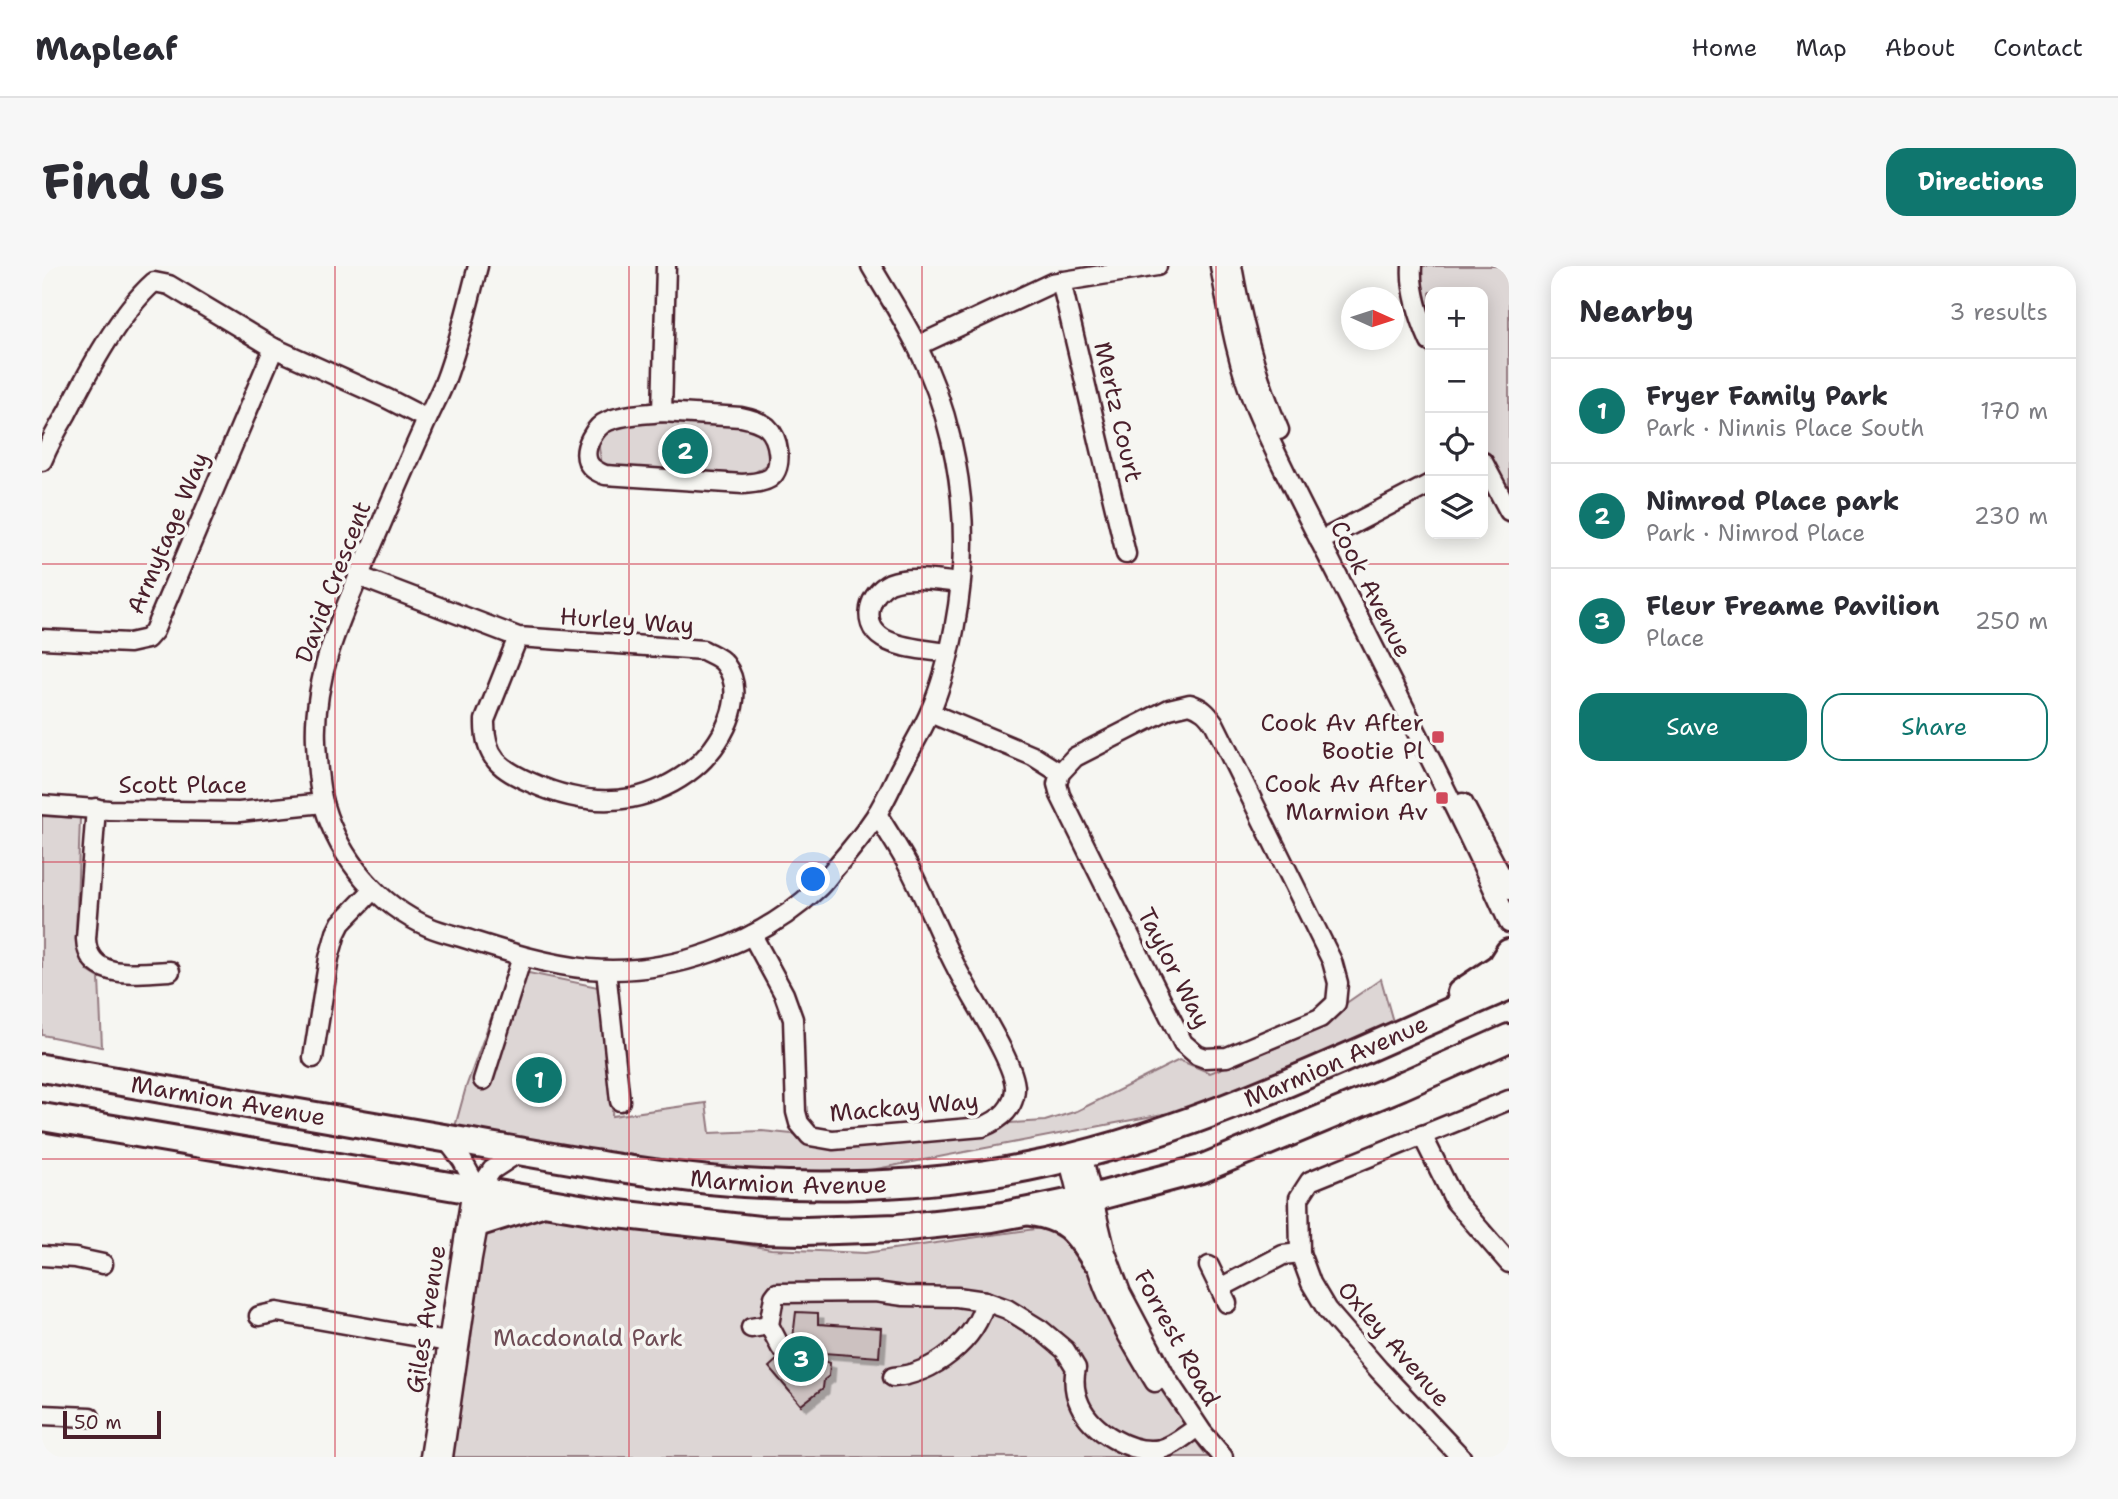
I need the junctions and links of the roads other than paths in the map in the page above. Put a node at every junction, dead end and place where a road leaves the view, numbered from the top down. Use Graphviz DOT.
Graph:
graph roads {
  1 [pos="478,266"];
  2 [pos="666,266"];
  3 [pos="871,266"];
  4 [pos="1157,266"];
  5 [pos="1220,266"];
  6 [pos="1233,266"];
  7 [pos="1412,266"];
  8 [pos="1061,281"];
  9 [pos="1425,331"];
  10 [pos="917,346"];
  11 [pos="274,348"];
  12 [pos="662,412"];
  13 [pos="427,419"];
  14 [pos="42,461"];
  15 [pos="1488,471"];
  16 [pos="1425,487"];
  17 [pos="1509,510"];
  18 [pos="1326,538"];
  19 [pos="1126,554"];
  20 [pos="358,576"];
  21 [pos="960,583"];
  22 [pos="518,637"];
  23 [pos="42,639"];
  24 [pos="948,653"];
  25 [pos="930,713"];
  26 [pos="1060,773"];
  27 [pos="323,803"];
  28 [pos="42,805"];
  29 [pos="96,808"];
  30 [pos="877,814"];
  31 [pos="373,890"];
  32 [pos="1509,890"];
  33 [pos="1509,923"];
  34 [pos="752,935"];
  35 [pos="1509,953"];
  36 [pos="522,957"];
  37 [pos="606,970"];
  38 [pos="170,971"];
  39 [pos="1509,986"];
  40 [pos="1399,1033"];
  41 [pos="1509,1038"];
  42 [pos="313,1059"];
  43 [pos="42,1068"];
  44 [pos="483,1080"];
  45 [pos="1509,1100"];
  46 [pos="621,1101"];
  47 [pos="42,1117"];
  48 [pos="1422,1135"];
  49 [pos="446,1139"];
  50 [pos="521,1151"];
  51 [pos="1075,1156"];
  52 [pos="479,1191"];
  53 [pos="1086,1199"];
  54 [pos="547,1203"];
  55 [pos="1029,1211"];
  56 [pos="480,1222"];
  57 [pos="1300,1253"];
  58 [pos="42,1256"];
  59 [pos="1094,1258"];
  60 [pos="1509,1263"];
  61 [pos="103,1264"];
  62 [pos="1209,1266"];
  63 [pos="985,1301"];
  64 [pos="259,1316"];
  65 [pos="769,1325"];
  66 [pos="751,1328"];
  67 [pos="454,1344"];
  68 [pos="781,1348"];
  69 [pos="893,1377"];
  70 [pos="42,1415"];
  71 [pos="90,1417"];
  72 [pos="1194,1430"];
  73 [pos="430,1457"];
  74 [pos="443,1457"];
  75 [pos="1207,1457"];
  76 [pos="1223,1457"];
  77 [pos="1461,1457"];
  1 -- 13 [label="street, David Crescent"];
  2 -- 12 [label="street"];
  3 -- 10 [label="street, David Crescent"];
  4 -- 8 [label="street"];
  5 -- 18 [label="street, Cook Avenue"];
  6 -- 18 [label="street, Cook Avenue"];
  7 -- 9 [label="street"];
  8 -- 10 [label="street"];
  8 -- 19 [label="street, Mertz Court"];
  10 -- 21 [label="street, David Crescent"];
  11 -- 13 [label="street"];
  11 -- 14 [label="street"];
  11 -- 23 [label="street, Armytage Way"];
  12 -- 12 [label="street"];
  13 -- 20 [label="street, David Crescent"];
  15 -- 17 [label="street"];
  16 -- 18 [label="street"];
  18 -- 32 [label="street, Cook Avenue"];
  18 -- 33 [label="street, Cook Avenue"];
  20 -- 22 [label="street, Hurley Way"];
  20 -- 27 [label="street, David Crescent"];
  21 -- 24 [label="street, David Crescent"];
  21 -- 24 [label="street"];
  22 -- 22 [label="street, Hurley Way"];
  24 -- 25 [label="street, David Crescent"];
  25 -- 26 [label="street"];
  25 -- 30 [label="street, David Crescent"];
  26 -- 26 [label="street, Taylor Way"];
  27 -- 29 [label="street, Scott Place"];
  27 -- 31 [label="street, David Crescent"];
  28 -- 29 [label="street, Scott Place"];
  29 -- 38 [label="street"];
  30 -- 34 [label="street, David Crescent"];
  30 -- 34 [label="street, Mackay Way"];
  31 -- 36 [label="street, David Crescent"];
  31 -- 42 [label="street"];
  34 -- 37 [label="street, David Crescent"];
  35 -- 40 [label="highway"];
  36 -- 37 [label="street, David Crescent"];
  36 -- 44 [label="street"];
  37 -- 46 [label="street"];
  39 -- 40 [label="highway, Marmion Avenue"];
  40 -- 51 [label="highway, Marmion Avenue"];
  41 -- 53 [label="highway, Marmion Avenue"];
  43 -- 49 [label="highway, Marmion Avenue"];
  45 -- 48 [label="street, Oxley Avenue"];
  47 -- 52 [label="highway, Marmion Avenue"];
  48 -- 57 [label="street, Oxley Avenue"];
  48 -- 60 [label="street"];
  49 -- 50 [label="highway, Marmion Avenue"];
  49 -- 52 [label="street, Giles Avenue"];
  50 -- 51 [label="highway, Marmion Avenue"];
  50 -- 52 [label="street, Giles Avenue"];
  51 -- 53 [label="street, Forrest Road"];
  52 -- 54 [label="highway, Marmion Avenue"];
  52 -- 56 [label="street, Giles Avenue"];
  52 -- 67 [label="street, Giles Avenue"];
  53 -- 55 [label="highway, Marmion Avenue"];
  53 -- 59 [label="street, Forrest Road"];
  53 -- 72 [label="street, Forrest Road"];
  54 -- 55 [label="highway, Marmion Avenue"];
  54 -- 56 [label="highway"];
  55 -- 59 [label="highway"];
  56 -- 67 [label="street, Giles Avenue"];
  57 -- 62 [label="street"];
  57 -- 77 [label="street, Oxley Avenue"];
  58 -- 61 [label="street"];
  59 -- 72 [label="street, Forrest Road"];
  63 -- 65 [label="street"];
  63 -- 69 [label="street"];
  63 -- 72 [label="street"];
  64 -- 67 [label="street"];
  65 -- 66 [label="street"];
  65 -- 68 [label="street"];
  67 -- 73 [label="street, Giles Avenue"];
  67 -- 74 [label="street, Giles Avenue"];
  70 -- 71 [label="street"];
  72 -- 75 [label="street, Forrest Road"];
  72 -- 76 [label="street, Forrest Road"];
}
